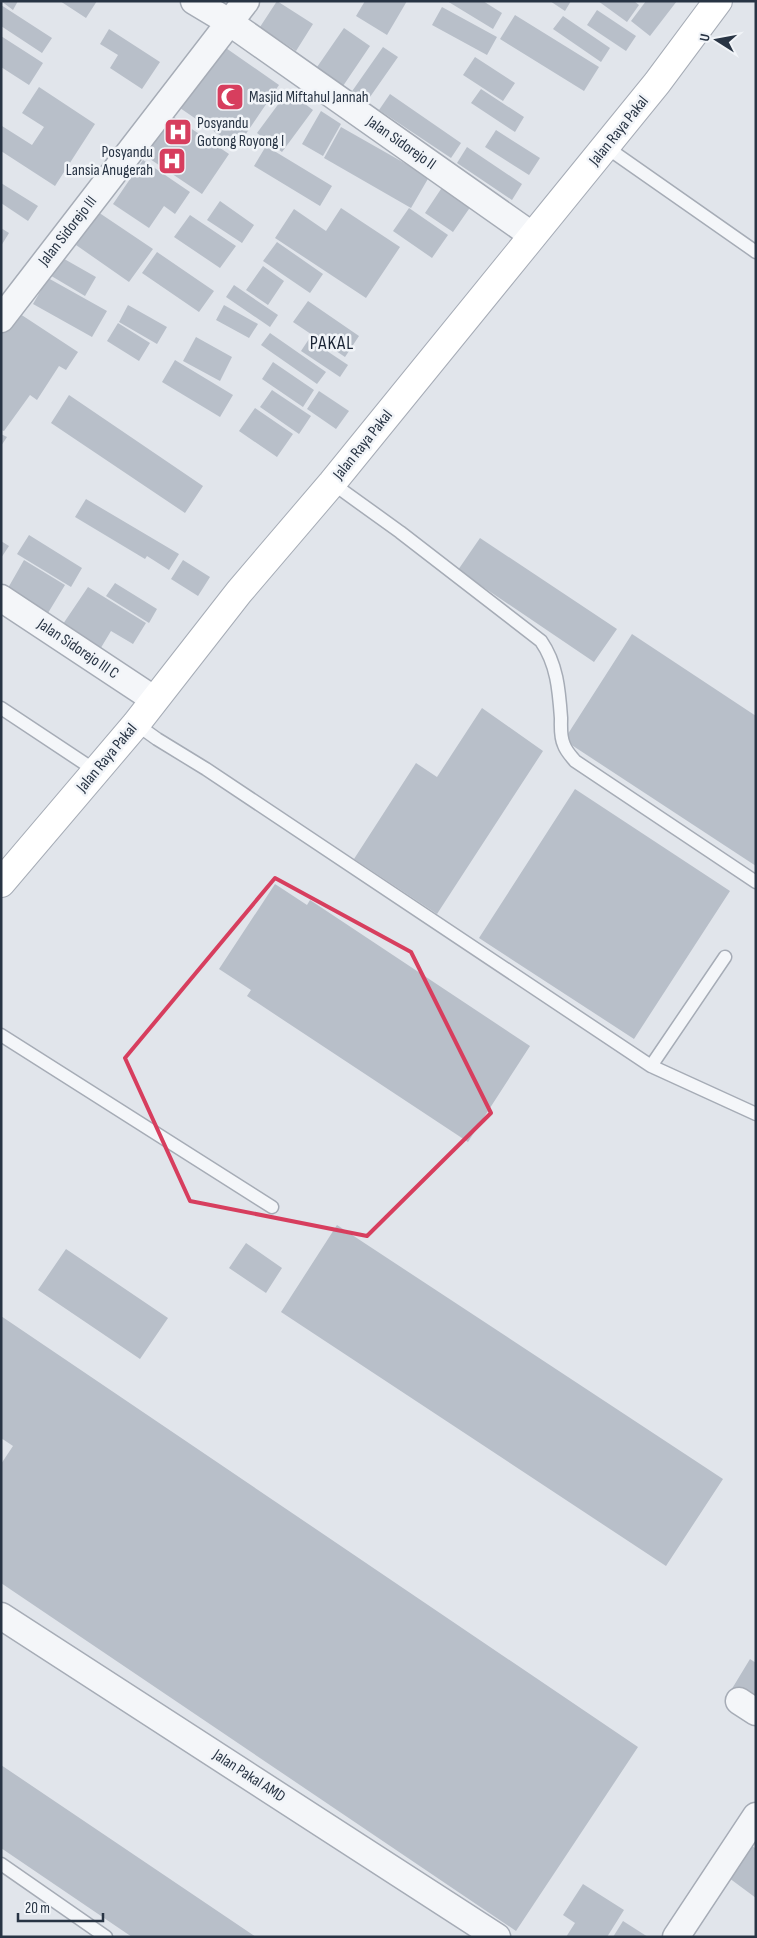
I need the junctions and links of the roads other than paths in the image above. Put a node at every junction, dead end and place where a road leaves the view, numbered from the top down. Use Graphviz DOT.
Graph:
graph roads {
  1 [pos="194,1"];
  2 [pos="246,1"];
  3 [pos="718,1"];
  4 [pos="229,22"];
  5 [pos="606,147"];
  6 [pos="533,236"];
  7 [pos="756,252"];
  8 [pos="1,319"];
  9 [pos="332,483"];
  10 [pos="1,598"];
  11 [pos="155,700"];
  12 [pos="1,708"];
  13 [pos="146,732"];
  14 [pos="96,771"];
  15 [pos="756,882"];
  16 [pos="1,883"];
  17 [pos="725,957"];
  18 [pos="1,1035"];
  19 [pos="651,1066"];
  20 [pos="756,1114"];
  21 [pos="272,1207"];
  22 [pos="1,1616"];
  23 [pos="756,1816"];
  24 [pos="1,1864"];
  25 [pos="106,1937"];
  26 [pos="497,1937"];
  27 [pos="676,1937"];
  1 -- 4 [label="street, Jalan Sidorejo II"];
  2 -- 4 [label="street, Jalan Sidorejo III"];
  3 -- 5 [label="main road, Jalan Raya Pakal"];
  4 -- 6 [label="street, Jalan Sidorejo II"];
  4 -- 8 [label="street, Jalan Sidorejo III"];
  5 -- 6 [label="main road, Jalan Raya Pakal"];
  5 -- 7 [label="lane"];
  6 -- 9 [label="main road, Jalan Raya Pakal"];
  9 -- 11 [label="main road, Jalan Raya Pakal"];
  9 -- 15 [label="lane"];
  10 -- 11 [label="street, Jalan Sidorejo III C"];
  11 -- 13 [label="main road, Jalan Raya Pakal"];
  12 -- 14 [label="lane"];
  13 -- 14 [label="main road, Jalan Raya Pakal"];
  13 -- 19 [label="lane"];
  14 -- 16 [label="main road, Jalan Raya Pakal"];
  17 -- 19 [label="lane"];
  18 -- 21 [label="lane"];
  19 -- 20 [label="lane"];
  22 -- 26 [label="street, Jalan Pakal AMD"];
  23 -- 27 [label="street"];
  24 -- 25 [label="lane"];
}
